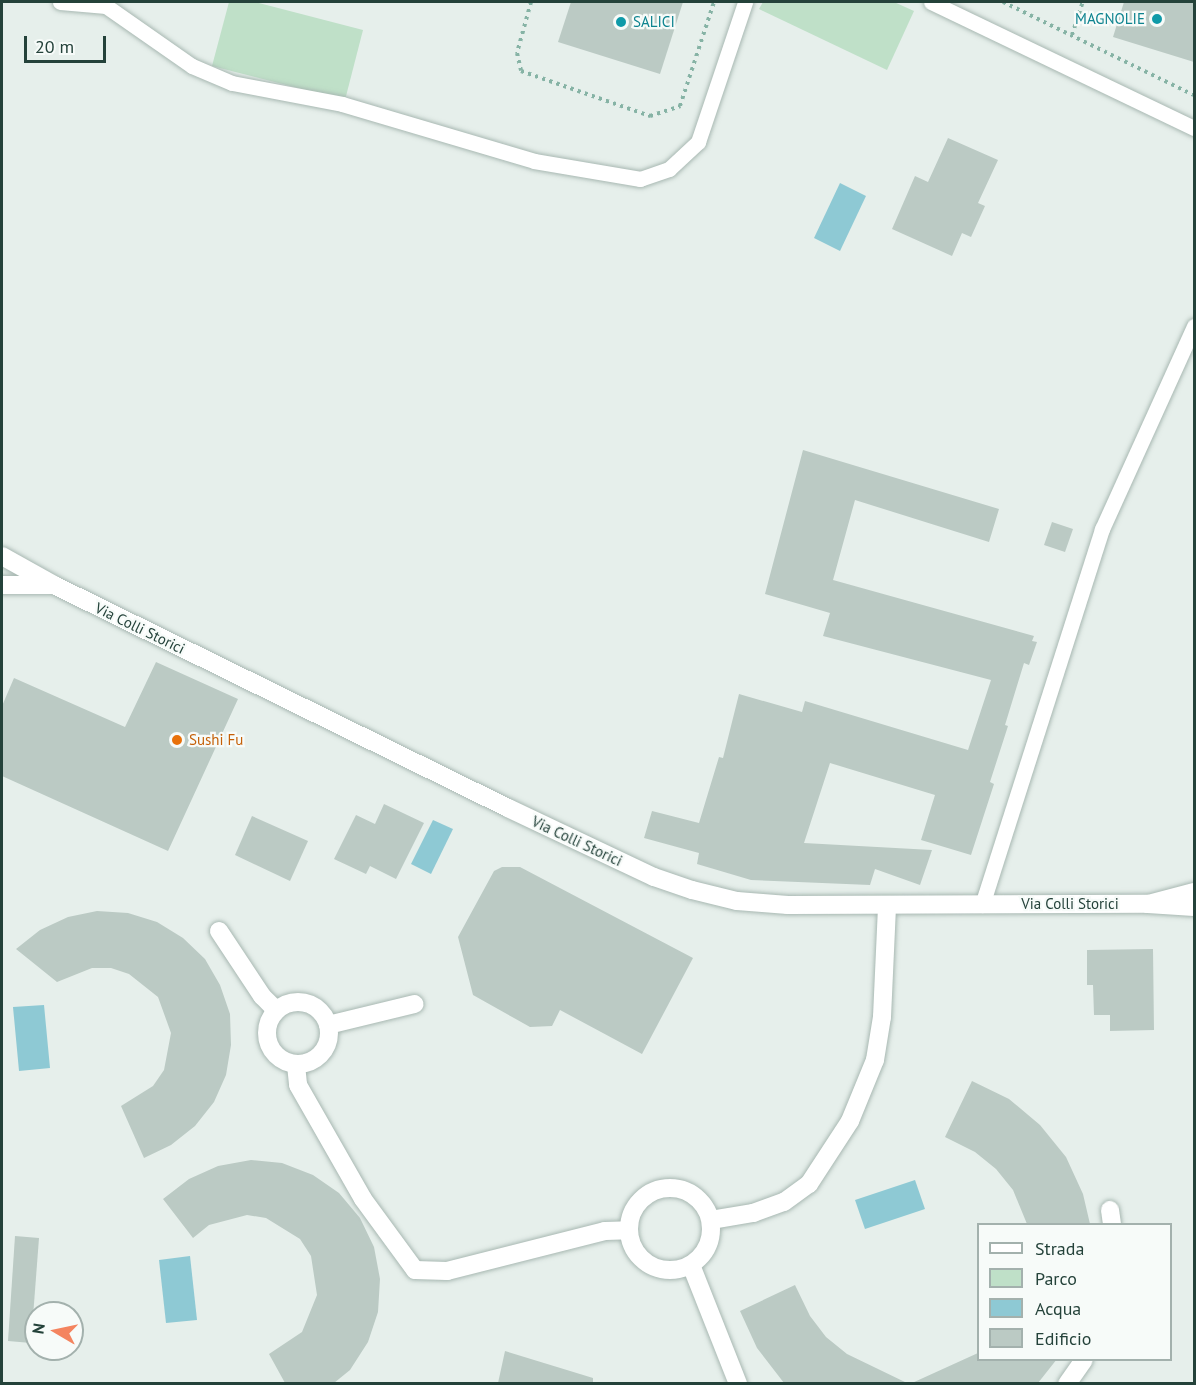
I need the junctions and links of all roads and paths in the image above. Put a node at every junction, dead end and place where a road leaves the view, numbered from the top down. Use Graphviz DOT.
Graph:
graph roads {
  1 [pos="60,2"];
  2 [pos="531,2"];
  3 [pos="714,2"];
  4 [pos="745,2"];
  5 [pos="932,2"];
  6 [pos="1004,2"];
  7 [pos="1083,2"];
  8 [pos="1072,35"];
  9 [pos="1194,95"];
  10 [pos="1194,128"];
  11 [pos="1194,326"];
  12 [pos="2,556"];
  13 [pos="2,585"];
  14 [pos="54,585"];
  15 [pos="1194,892"];
  16 [pos="982,904"];
  17 [pos="1148,904"];
  18 [pos="887,906"];
  19 [pos="1194,907"];
  20 [pos="219,931"];
  21 [pos="415,1004"];
  22 [pos="276,1010"];
  23 [pos="328,1025"];
  24 [pos="296,1065"];
  25 [pos="711,1221"];
  26 [pos="629,1230"];
  27 [pos="691,1264"];
  28 [pos="1083,1361"];
  29 [pos="738,1383"];
  30 [pos="1067,1383"];
  1 -- 4 [label="lane"];
  2 -- 3 [label="path"];
  5 -- 10 [label="lane"];
  6 -- 8 [label="path"];
  7 -- 8 [label="path"];
  8 -- 9 [label="path"];
  11 -- 16 [label="lane"];
  12 -- 14 [label="street, Via Colli Storici"];
  13 -- 14 [label="street, Via Colli Storici"];
  14 -- 18 [label="street, Via Colli Storici"];
  15 -- 17 [label="street, Via Colli Storici"];
  16 -- 17 [label="street, Via Colli Storici"];
  16 -- 18 [label="street, Via Colli Storici"];
  17 -- 19 [label="street, Via Colli Storici"];
  18 -- 25 [label="street"];
  20 -- 22 [label="street"];
  21 -- 23 [label="street"];
  22 -- 23 [label="street"];
  22 -- 24 [label="street"];
  23 -- 24 [label="street"];
  24 -- 26 [label="street"];
  25 -- 26 [label="street"];
  25 -- 27 [label="street"];
  26 -- 27 [label="street"];
  27 -- 29 [label="street"];
  28 -- 30 [label="street"];
}
